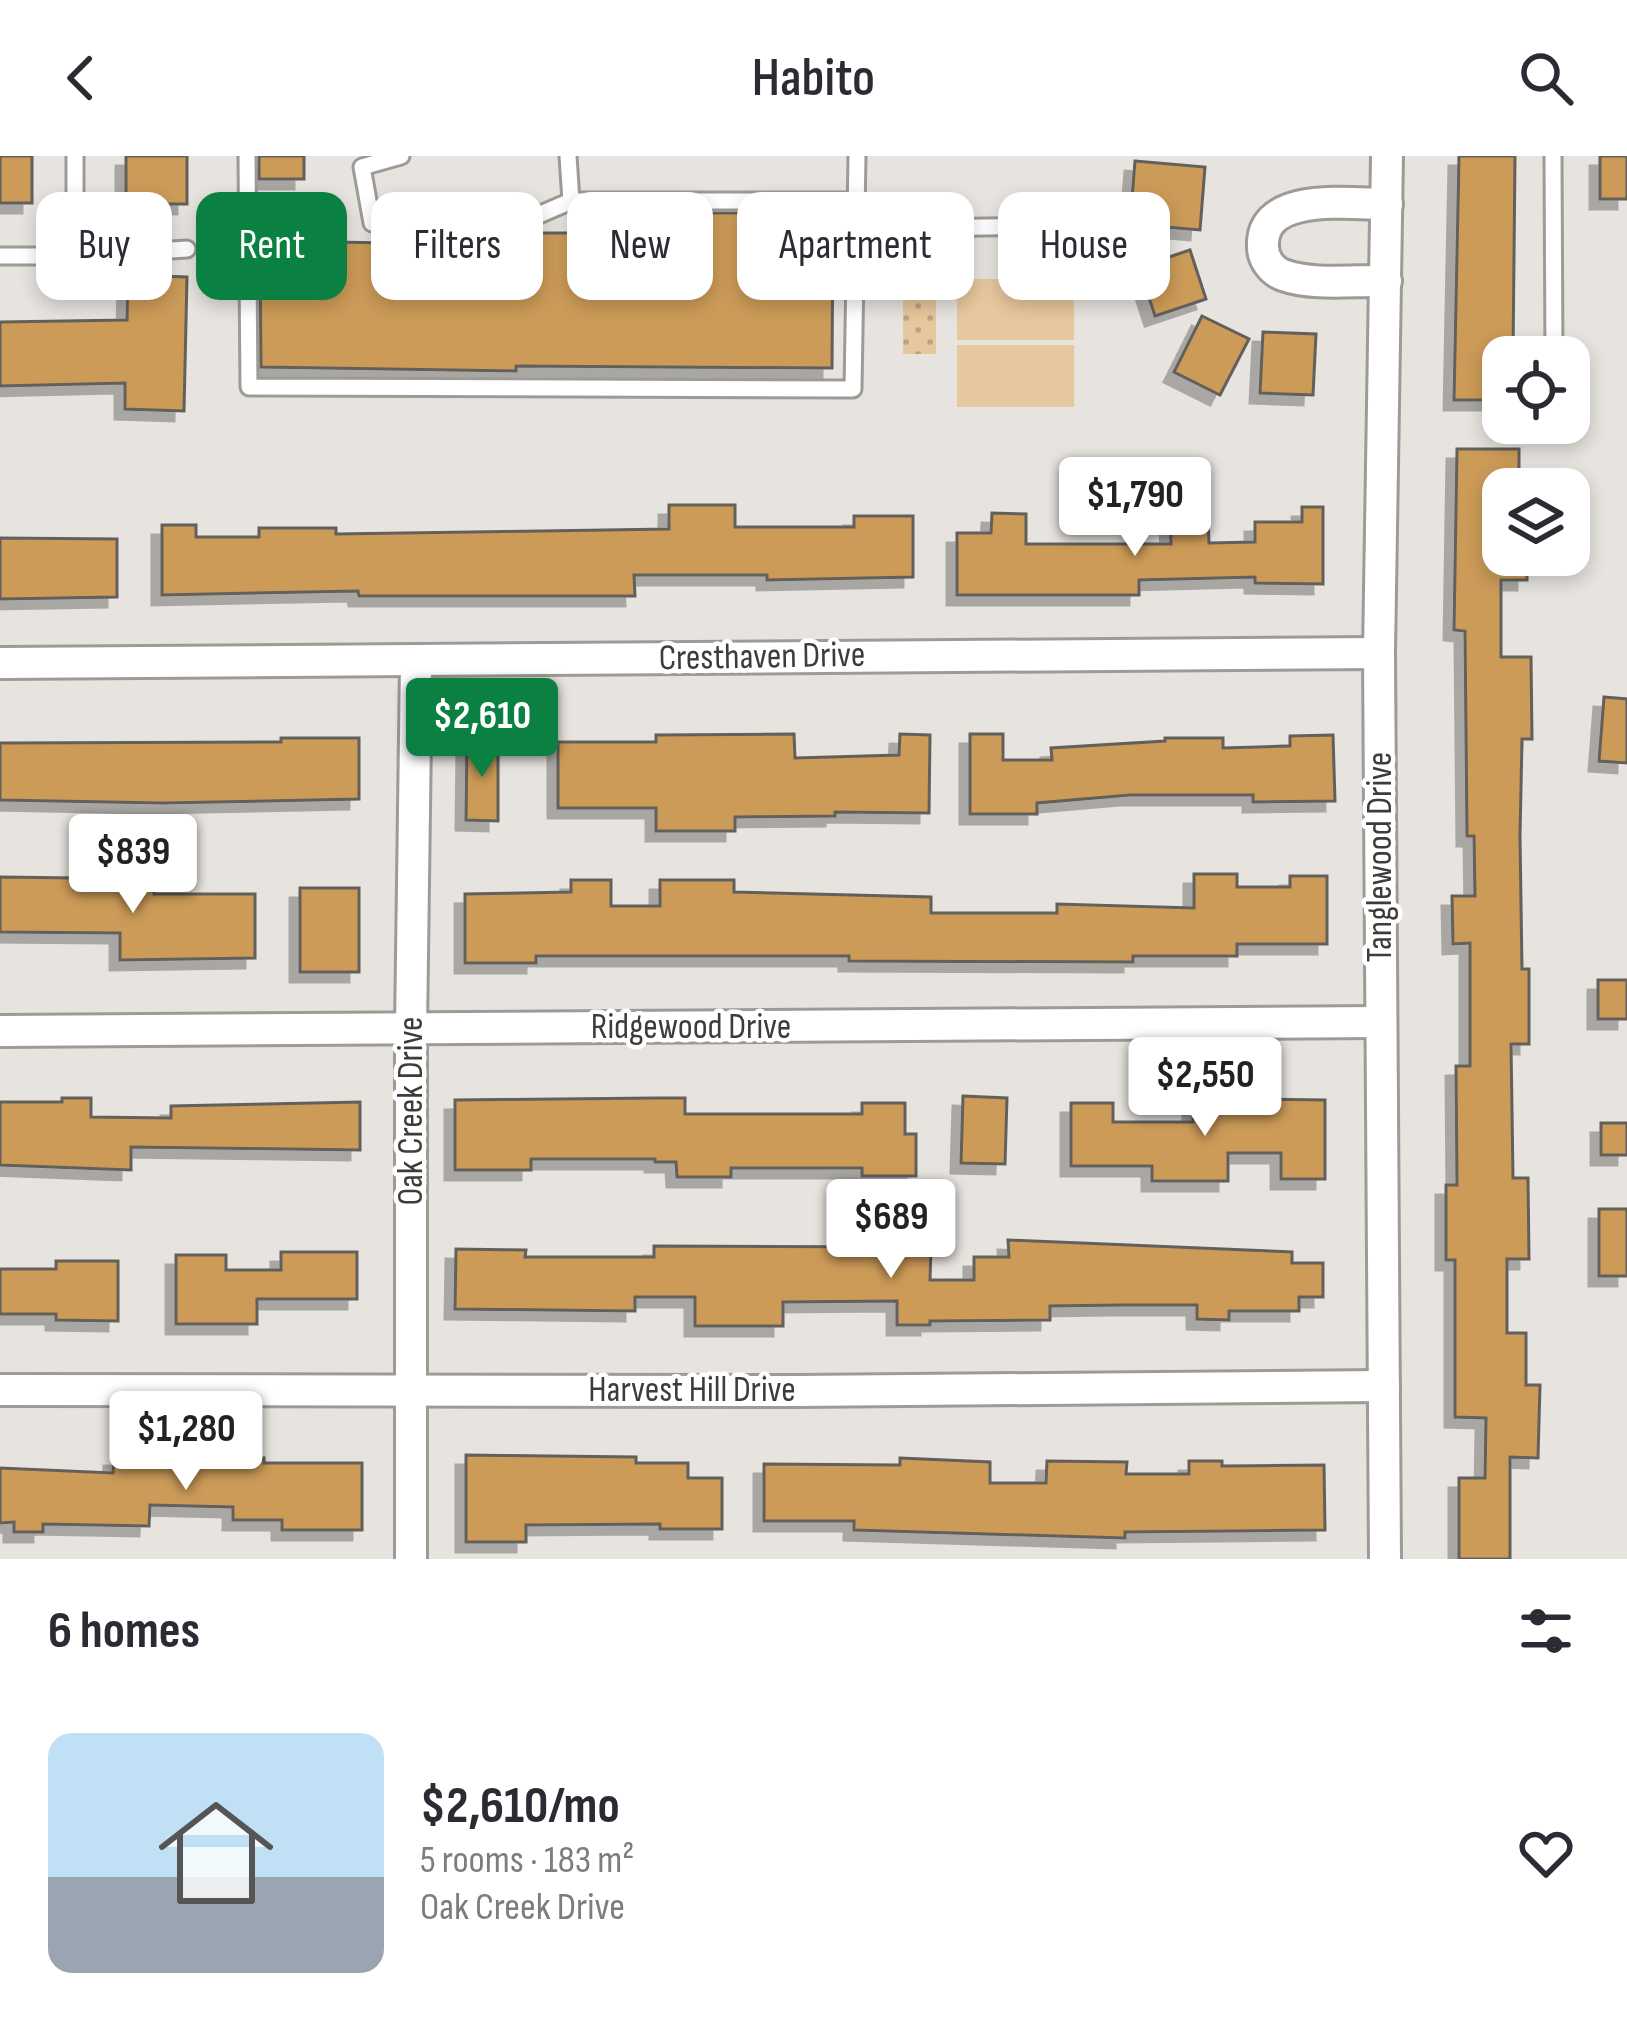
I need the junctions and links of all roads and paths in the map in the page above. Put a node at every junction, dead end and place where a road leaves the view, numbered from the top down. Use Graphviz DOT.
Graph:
graph roads {
  1 [pos="75,156"];
  2 [pos="247,156"];
  3 [pos="401,156"];
  4 [pos="568,156"];
  5 [pos="857,156"];
  6 [pos="1387,156"];
  7 [pos="1553,156"];
  8 [pos="75,192"];
  9 [pos="571,192"];
  10 [pos="856,192"];
  11 [pos="567,203"];
  12 [pos="1388,204"];
  13 [pos="188,249"];
  14 [pos="172,250"];
  15 [pos="0,256"];
  16 [pos="36,256"];
  17 [pos="1386,281"];
  18 [pos="855,300"];
  19 [pos="1554,336"];
  20 [pos="1379,653"];
  21 [pos="0,663"];
  22 [pos="416,663"];
  23 [pos="1381,1022"];
  24 [pos="411,1030"];
  25 [pos="0,1031"];
  26 [pos="1384,1386"];
  27 [pos="0,1390"];
  28 [pos="410,1390"];
  29 [pos="411,1559"];
  30 [pos="1385,1559"];
  1 -- 8 [label="lane"];
  2 -- 18 [label="lane"];
  3 -- 11 [label="lane"];
  4 -- 9 [label="lane"];
  5 -- 10 [label="lane"];
  6 -- 12 [label="street, Tanglewood Drive"];
  7 -- 19 [label="lane"];
  12 -- 17 [label="street, Tanglewood Drive"];
  12 -- 17 [label="street"];
  13 -- 14 [label="lane"];
  15 -- 16 [label="lane"];
  17 -- 20 [label="street, Tanglewood Drive"];
  20 -- 22 [label="street, Cresthaven Drive"];
  20 -- 23 [label="street, Tanglewood Drive"];
  21 -- 22 [label="street, Cresthaven Drive"];
  22 -- 24 [label="street, Oak Creek Drive"];
  23 -- 24 [label="street, Ridgewood Drive"];
  23 -- 26 [label="street, Tanglewood Drive"];
  24 -- 25 [label="street, Ridgewood Drive"];
  24 -- 28 [label="street, Oak Creek Drive"];
  26 -- 28 [label="street, Harvest Hill Drive"];
  26 -- 30 [label="street, Tanglewood Drive"];
  27 -- 28 [label="street, Harvest Hill Drive"];
  28 -- 29 [label="street, Oak Creek Drive"];
}
